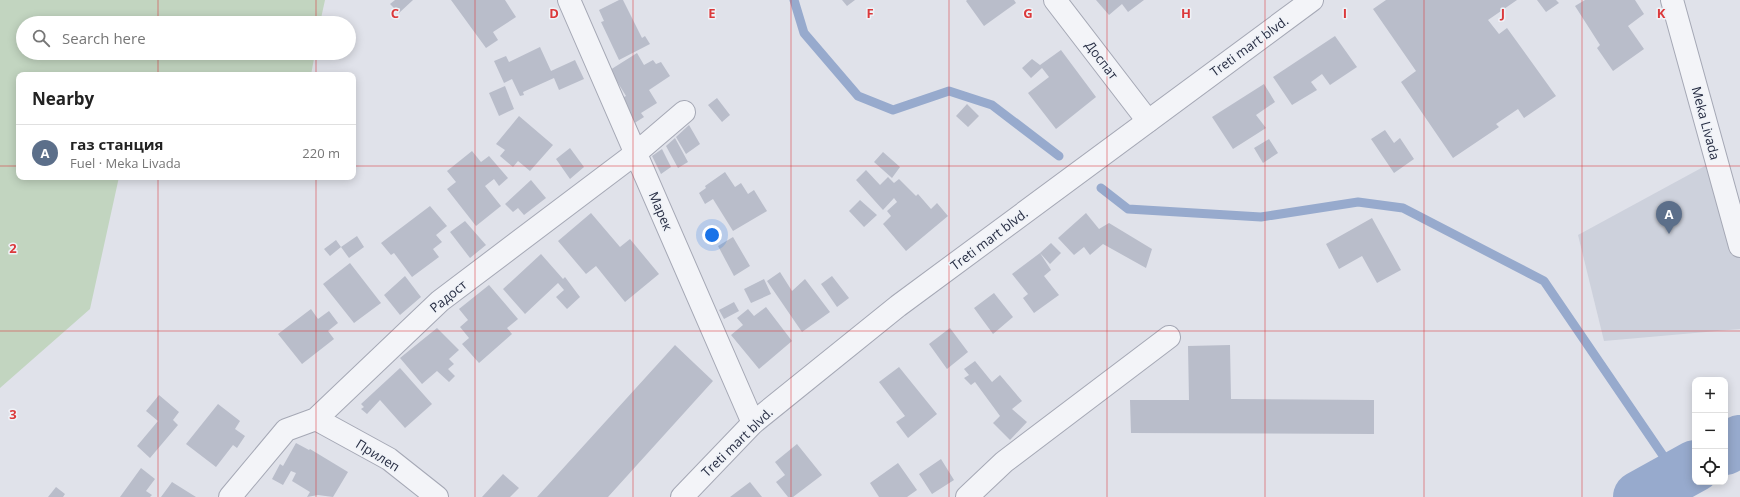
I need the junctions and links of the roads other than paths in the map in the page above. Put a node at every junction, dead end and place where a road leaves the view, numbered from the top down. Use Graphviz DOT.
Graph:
graph roads {
  1 [pos="569,0"];
  2 [pos="1055,0"];
  3 [pos="1312,0"];
  4 [pos="1672,0"];
  5 [pos="684,112"];
  6 [pos="1148,121"];
  7 [pos="636,153"];
  8 [pos="1740,246"];
  9 [pos="1169,336"];
  10 [pos="316,419"];
  11 [pos="753,423"];
  12 [pos="230,497"];
  13 [pos="437,497"];
  14 [pos="682,497"];
  15 [pos="967,497"];
  1 -- 7 [label="street, Марек"];
  2 -- 6 [label="street, Доспат"];
  3 -- 6 [label="street, Treti mart blvd."];
  4 -- 8 [label="street, Meka Livada"];
  5 -- 7 [label="street, Радост"];
  6 -- 11 [label="street, Treti mart blvd."];
  7 -- 10 [label="street, Радост"];
  7 -- 11 [label="street, Марек"];
  9 -- 15 [label="street"];
  10 -- 12 [label="street, Радост"];
  10 -- 13 [label="street, Прилеп"];
  11 -- 14 [label="street, Treti mart blvd."];
}
